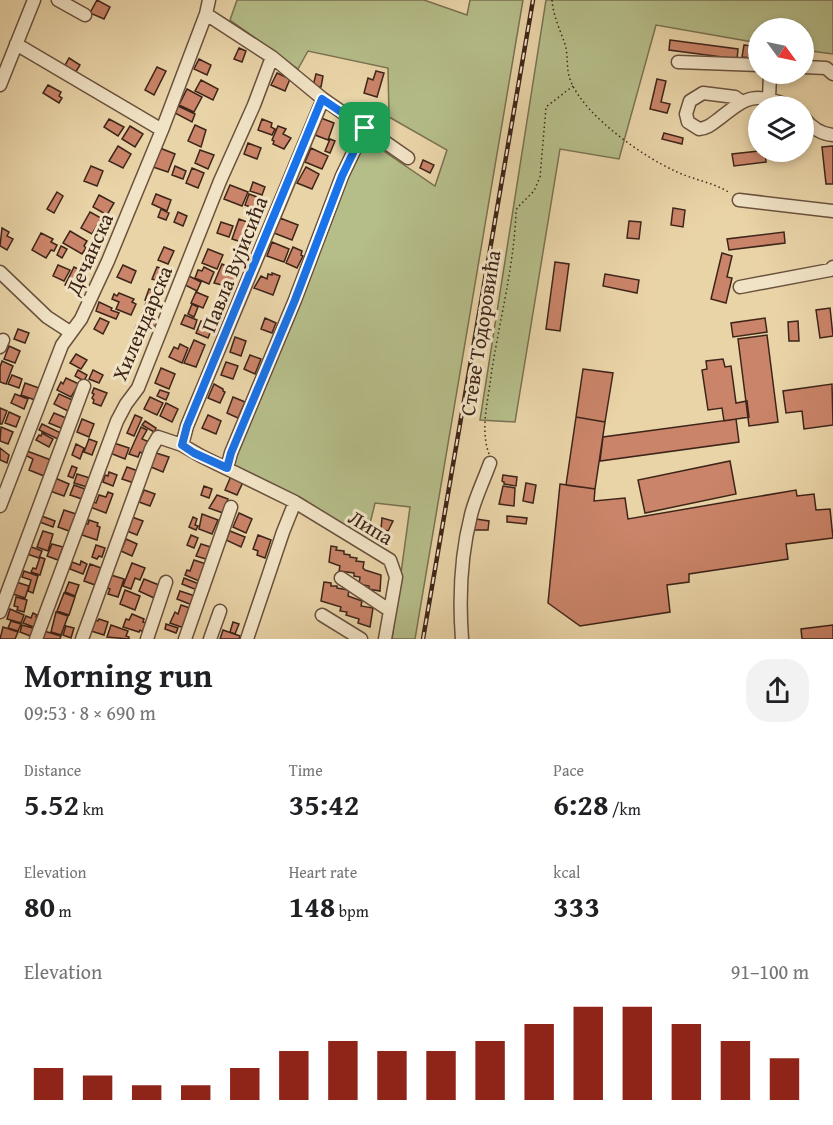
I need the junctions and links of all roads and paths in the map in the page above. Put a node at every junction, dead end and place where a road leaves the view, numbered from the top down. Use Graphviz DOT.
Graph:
graph roads {
  1 [pos="34,0"];
  2 [pos="58,0"];
  3 [pos="209,0"];
  4 [pos="552,0"];
  5 [pos="206,14"];
  6 [pos="85,15"];
  7 [pos="16,44"];
  8 [pos="272,57"];
  9 [pos="678,62"];
  10 [pos="748,65"];
  11 [pos="814,67"];
  12 [pos="833,74"];
  13 [pos="0,85"];
  14 [pos="573,86"];
  15 [pos="748,98"];
  16 [pos="322,99"];
  17 [pos="742,102"];
  18 [pos="814,127"];
  19 [pos="365,128"];
  20 [pos="162,130"];
  21 [pos="833,135"];
  22 [pos="408,158"];
  23 [pos="739,200"];
  24 [pos="833,211"];
  25 [pos="833,267"];
  26 [pos="0,272"];
  27 [pos="740,287"];
  28 [pos="70,332"];
  29 [pos="84,386"];
  30 [pos="182,445"];
  31 [pos="490,463"];
  32 [pos="227,468"];
  33 [pos="295,502"];
  34 [pos="0,506"];
  35 [pos="231,507"];
  36 [pos="341,578"];
  37 [pos="166,582"];
  38 [pos="389,610"];
  39 [pos="220,611"];
  40 [pos="0,612"];
  41 [pos="322,615"];
  42 [pos="36,639"];
  43 [pos="82,639"];
  44 [pos="147,639"];
  45 [pos="185,639"];
  46 [pos="210,639"];
  47 [pos="247,639"];
  48 [pos="361,639"];
  49 [pos="385,639"];
  50 [pos="462,639"];
  1 -- 7 [label="street"];
  2 -- 6 [label="street"];
  3 -- 5 [label="street, Дечанска"];
  4 -- 14 [label="path"];
  5 -- 8 [label="street"];
  5 -- 20 [label="street, Дечанска"];
  7 -- 13 [label="street"];
  7 -- 20 [label="street"];
  8 -- 16 [label="street"];
  8 -- 42 [label="street, Хилендарска"];
  9 -- 10 [label="street"];
  11 -- 12 [label="street"];
  14 -- 23 [label="path"];
  14 -- 31 [label="path, Стеве Тодоровића"];
  15 -- 17 [label="street"];
  16 -- 19 [label="street"];
  16 -- 30 [label="street, Павла Вујисића"];
  18 -- 21 [label="street"];
  19 -- 22 [label="street"];
  19 -- 32 [label="street"];
  20 -- 28 [label="street, Дечанска"];
  23 -- 24 [label="street"];
  25 -- 27 [label="street"];
  26 -- 28 [label="street"];
  28 -- 34 [label="street, Дечанска"];
  29 -- 40 [label="street"];
  30 -- 32 [label="street, Липа"];
  30 -- 43 [label="street, Липа"];
  31 -- 50 [label="street"];
  32 -- 33 [label="street, Липа"];
  33 -- 38 [label="street, Липа"];
  33 -- 47 [label="street"];
  35 -- 45 [label="street"];
  36 -- 38 [label="street"];
  37 -- 44 [label="street"];
  38 -- 49 [label="street, Липа"];
  39 -- 46 [label="street"];
  41 -- 48 [label="street"];
}
